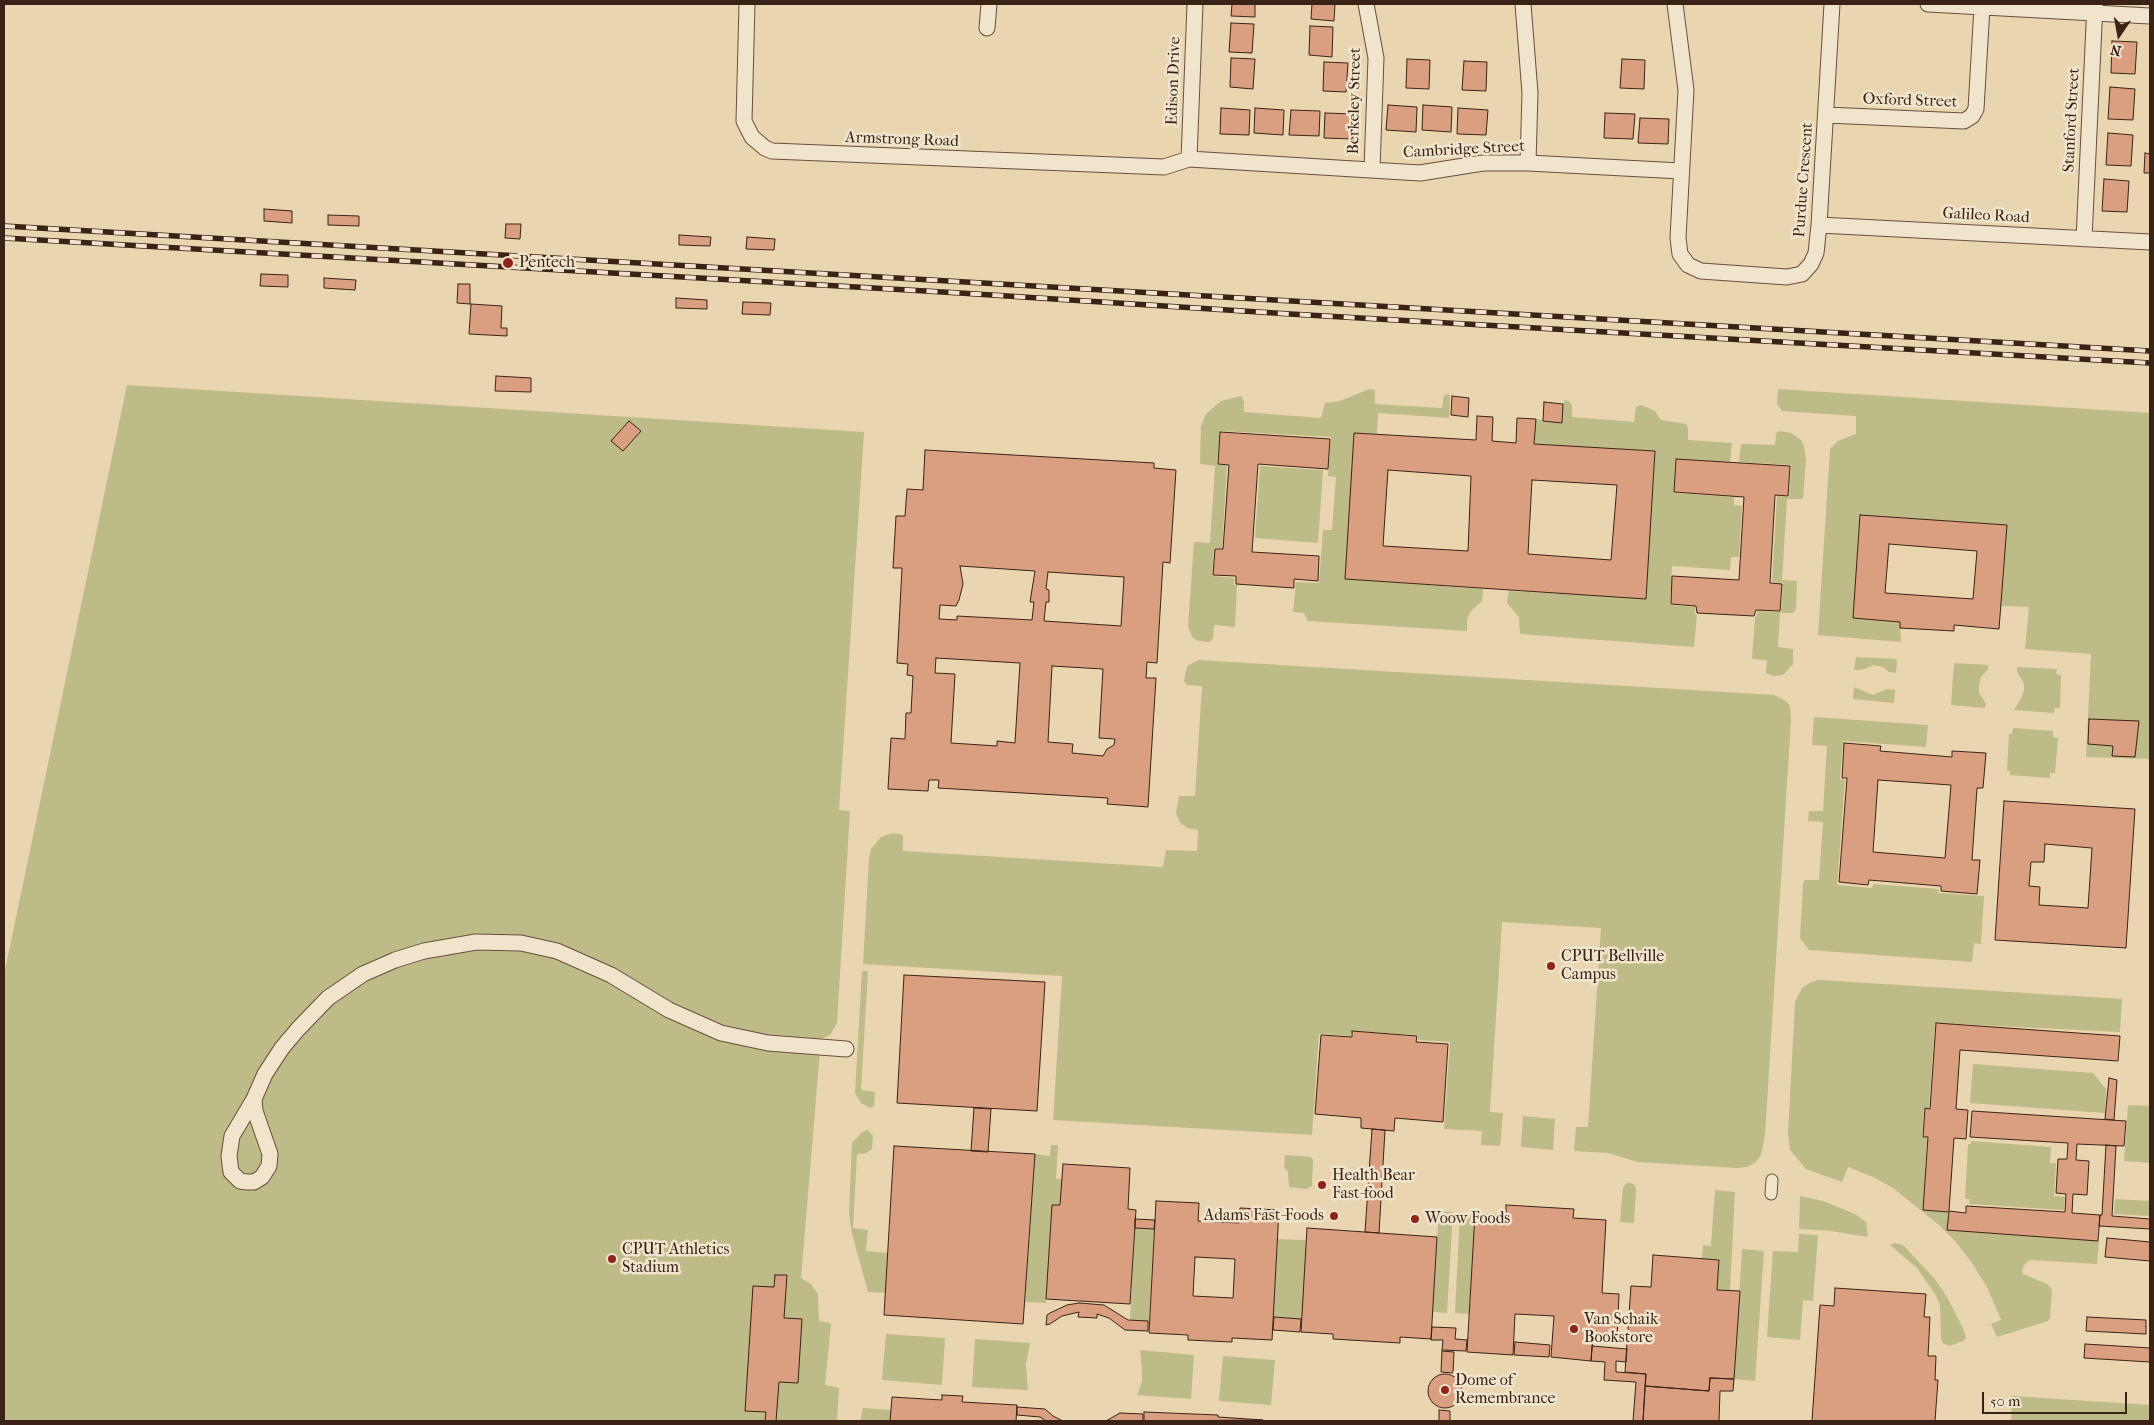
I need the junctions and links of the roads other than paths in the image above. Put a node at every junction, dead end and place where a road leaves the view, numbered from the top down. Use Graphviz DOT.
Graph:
graph roads {
  1 [pos="747,4"];
  2 [pos="988,4"];
  3 [pos="1195,4"];
  4 [pos="1366,4"];
  5 [pos="1523,4"];
  6 [pos="1675,4"];
  7 [pos="1832,4"];
  8 [pos="1928,4"];
  9 [pos="1982,7"];
  10 [pos="2095,8"];
  11 [pos="2150,16"];
  12 [pos="987,28"];
  13 [pos="1826,115"];
  14 [pos="1189,159"];
  15 [pos="1528,163"];
  16 [pos="1372,170"];
  17 [pos="1681,171"];
  18 [pos="1819,225"];
  19 [pos="2084,238"];
  20 [pos="2150,242"];
  21 [pos="846,1049"];
  22 [pos="254,1099"];
  23 [pos="1772,1180"];
  24 [pos="1771,1194"];
  1 -- 14 [label="street, Armstrong Road"];
  2 -- 12 [label="street"];
  3 -- 14 [label="street, Edison Drive"];
  4 -- 16 [label="street, Berkeley Street"];
  5 -- 15 [label="street"];
  6 -- 17 [label="street, Purdue Crescent"];
  7 -- 13 [label="street, Purdue Crescent"];
  8 -- 9 [label="street"];
  9 -- 10 [label="street"];
  9 -- 13 [label="street, Oxford Street"];
  10 -- 11 [label="street"];
  10 -- 19 [label="street, Stanford Street"];
  13 -- 18 [label="street, Purdue Crescent"];
  14 -- 16 [label="street, Cambridge Street"];
  15 -- 16 [label="street, Cambridge Street"];
  15 -- 17 [label="street, Cambridge Street"];
  17 -- 18 [label="street, Purdue Crescent"];
  18 -- 19 [label="street, Galileo Road"];
  19 -- 20 [label="street, Galileo Road"];
  21 -- 22 [label="street"];
  22 -- 22 [label="street"];
  23 -- 24 [label="street"];
}
